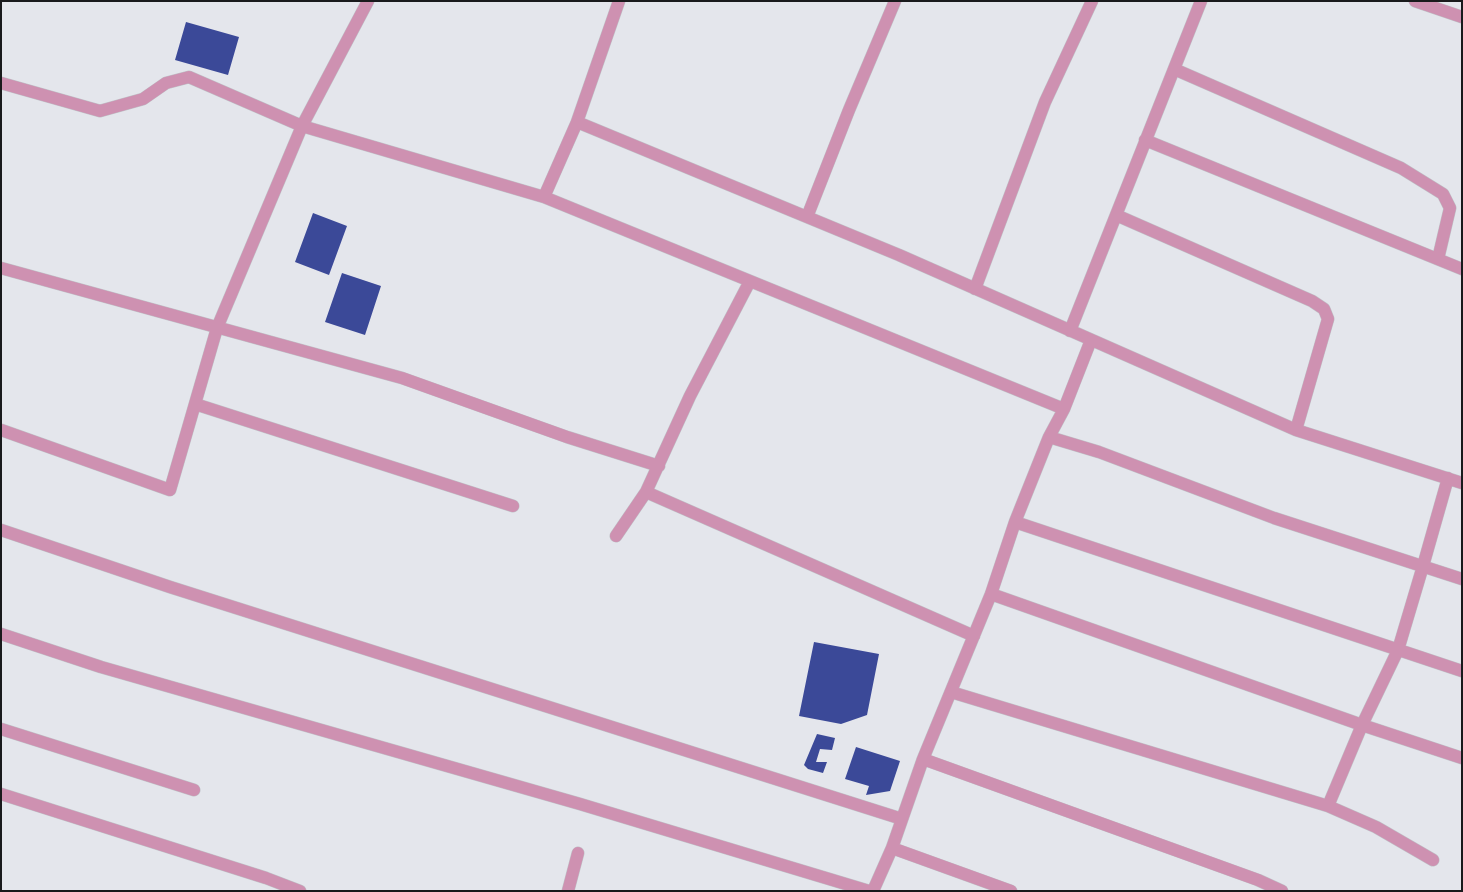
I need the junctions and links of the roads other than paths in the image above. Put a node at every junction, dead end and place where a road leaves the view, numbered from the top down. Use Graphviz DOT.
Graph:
graph roads {
  1 [pos="368,1"];
  2 [pos="619,1"];
  3 [pos="895,1"];
  4 [pos="1092,1"];
  5 [pos="1201,1"];
  6 [pos="1415,1"];
  7 [pos="1462,17"];
  8 [pos="1174,69"];
  9 [pos="1,83"];
  10 [pos="577,122"];
  11 [pos="302,126"];
  12 [pos="1146,140"];
  13 [pos="544,197"];
  14 [pos="1116,215"];
  15 [pos="807,217"];
  16 [pos="1438,259"];
  17 [pos="1,268"];
  18 [pos="1462,269"];
  19 [pos="750,282"];
  20 [pos="975,289"];
  21 [pos="218,328"];
  22 [pos="1070,331"];
  23 [pos="1091,340"];
  24 [pos="195,404"];
  25 [pos="1064,409"];
  26 [pos="1,430"];
  27 [pos="1296,430"];
  28 [pos="1049,437"];
  29 [pos="659,466"];
  30 [pos="1448,478"];
  31 [pos="1462,483"];
  32 [pos="646,492"];
  33 [pos="513,506"];
  34 [pos="1015,522"];
  35 [pos="1,530"];
  36 [pos="616,536"];
  37 [pos="1423,566"];
  38 [pos="1462,579"];
  39 [pos="991,594"];
  40 [pos="1,634"];
  41 [pos="974,636"];
  42 [pos="1398,650"];
  43 [pos="1462,671"];
  44 [pos="951,692"];
  45 [pos="1362,725"];
  46 [pos="1,729"];
  47 [pos="1462,758"];
  48 [pos="923,759"];
  49 [pos="194,790"];
  50 [pos="1,794"];
  51 [pos="1328,806"];
  52 [pos="902,819"];
  53 [pos="892,848"];
  54 [pos="578,853"];
  55 [pos="1433,860"];
  56 [pos="300,891"];
  57 [pos="568,891"];
  58 [pos="869,891"];
  59 [pos="873,891"];
  60 [pos="1011,891"];
  61 [pos="1282,891"];
  1 -- 11 [label="street"];
  2 -- 10 [label="street"];
  3 -- 15 [label="street"];
  4 -- 20 [label="street"];
  5 -- 8 [label="street"];
  6 -- 7 [label="street"];
  8 -- 12 [label="street"];
  8 -- 16 [label="street"];
  9 -- 11 [label="street"];
  10 -- 13 [label="street"];
  10 -- 15 [label="street"];
  11 -- 13 [label="street"];
  11 -- 21 [label="street"];
  12 -- 14 [label="street"];
  12 -- 16 [label="street"];
  13 -- 19 [label="street"];
  14 -- 22 [label="street"];
  14 -- 27 [label="street"];
  15 -- 20 [label="street"];
  16 -- 18 [label="street"];
  17 -- 21 [label="street"];
  19 -- 25 [label="street"];
  19 -- 29 [label="street"];
  20 -- 22 [label="street"];
  21 -- 24 [label="street"];
  21 -- 29 [label="street"];
  22 -- 23 [label="street"];
  23 -- 25 [label="street"];
  23 -- 27 [label="street"];
  24 -- 26 [label="street"];
  24 -- 33 [label="street"];
  25 -- 28 [label="street"];
  27 -- 30 [label="street"];
  28 -- 34 [label="street"];
  28 -- 37 [label="street"];
  29 -- 32 [label="street"];
  30 -- 31 [label="street"];
  30 -- 37 [label="street"];
  32 -- 36 [label="street"];
  32 -- 41 [label="street"];
  34 -- 39 [label="street"];
  34 -- 42 [label="street"];
  35 -- 52 [label="street"];
  37 -- 38 [label="street"];
  37 -- 42 [label="street"];
  39 -- 41 [label="street"];
  39 -- 45 [label="street"];
  40 -- 58 [label="street"];
  41 -- 44 [label="street"];
  42 -- 43 [label="street"];
  42 -- 45 [label="street"];
  44 -- 48 [label="street"];
  44 -- 51 [label="street"];
  45 -- 47 [label="street"];
  45 -- 51 [label="street"];
  46 -- 49 [label="street"];
  48 -- 52 [label="street"];
  48 -- 61 [label="street"];
  50 -- 56 [label="street"];
  51 -- 55 [label="street"];
  52 -- 53 [label="street"];
  53 -- 59 [label="street"];
  53 -- 60 [label="street"];
  54 -- 57 [label="street"];
}
